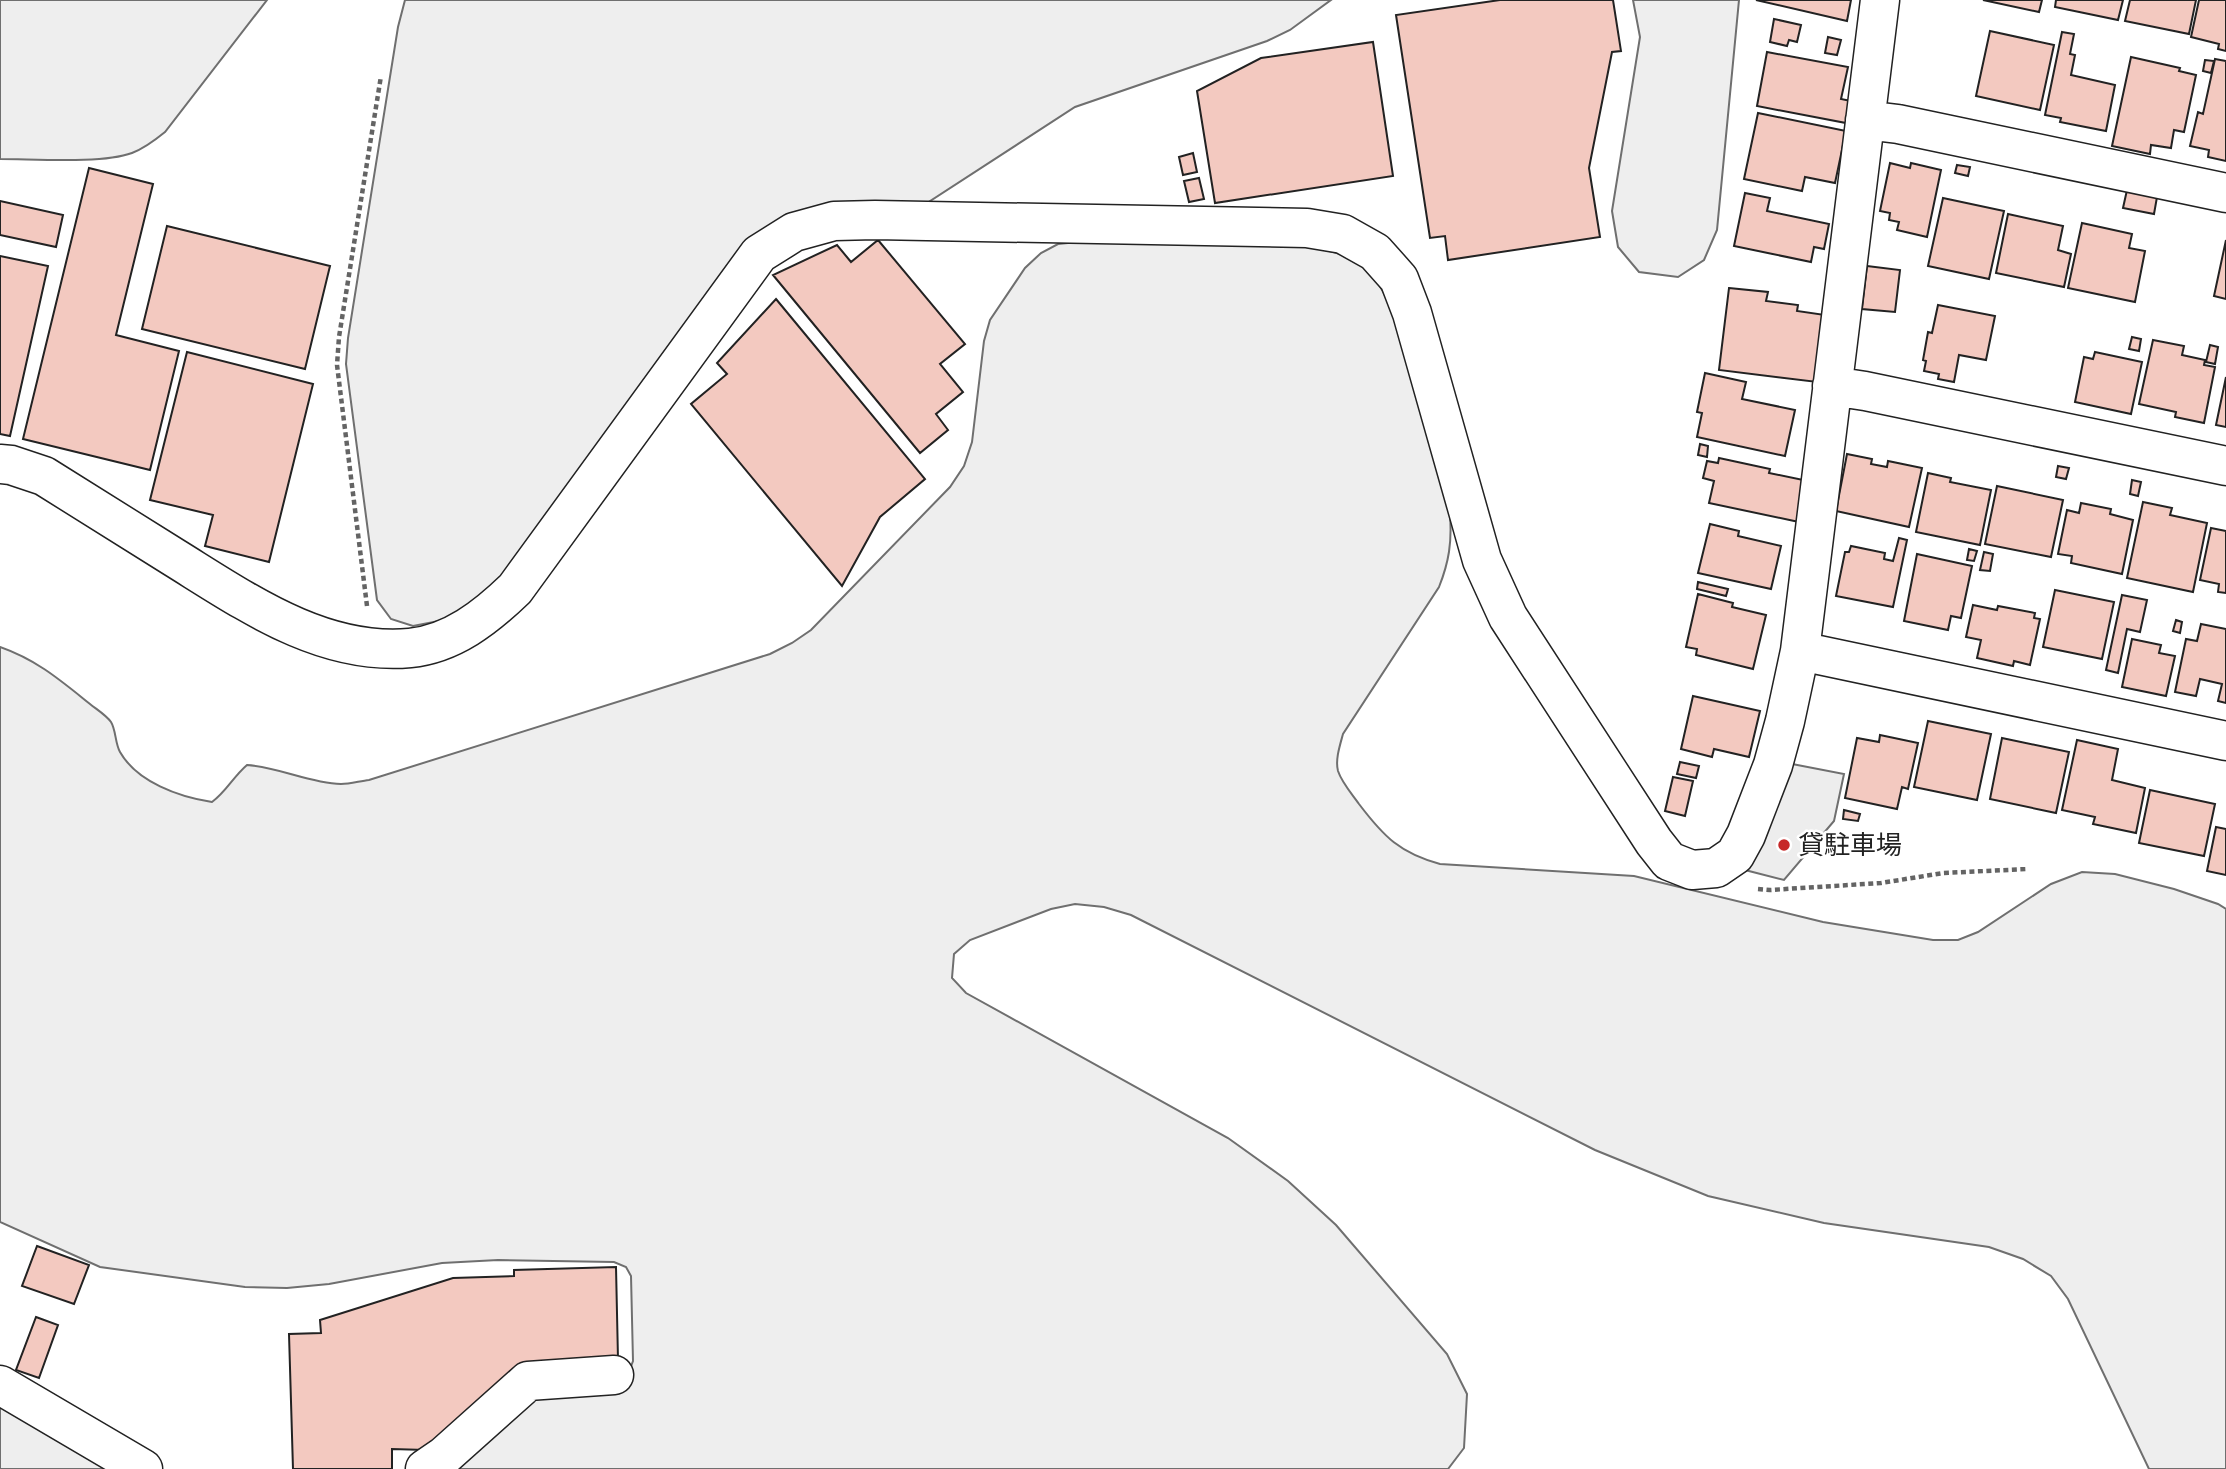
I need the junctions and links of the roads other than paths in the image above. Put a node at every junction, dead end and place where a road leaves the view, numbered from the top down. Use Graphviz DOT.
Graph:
graph roads {
  1 [pos="1880,0"];
  2 [pos="1865,120"];
  3 [pos="2226,192"];
  4 [pos="1832,386"];
  5 [pos="0,464"];
  6 [pos="2226,466"];
  7 [pos="1800,651"];
  8 [pos="2226,741"];
  9 [pos="614,1375"];
  10 [pos="0,1385"];
  11 [pos="143,1469"];
  12 [pos="425,1469"];
  1 -- 2 [label="street"];
  2 -- 3 [label="street"];
  2 -- 4 [label="street"];
  4 -- 6 [label="street"];
  4 -- 7 [label="street"];
  5 -- 7 [label="street"];
  7 -- 8 [label="street"];
  9 -- 12 [label="street"];
  10 -- 11 [label="street"];
}
